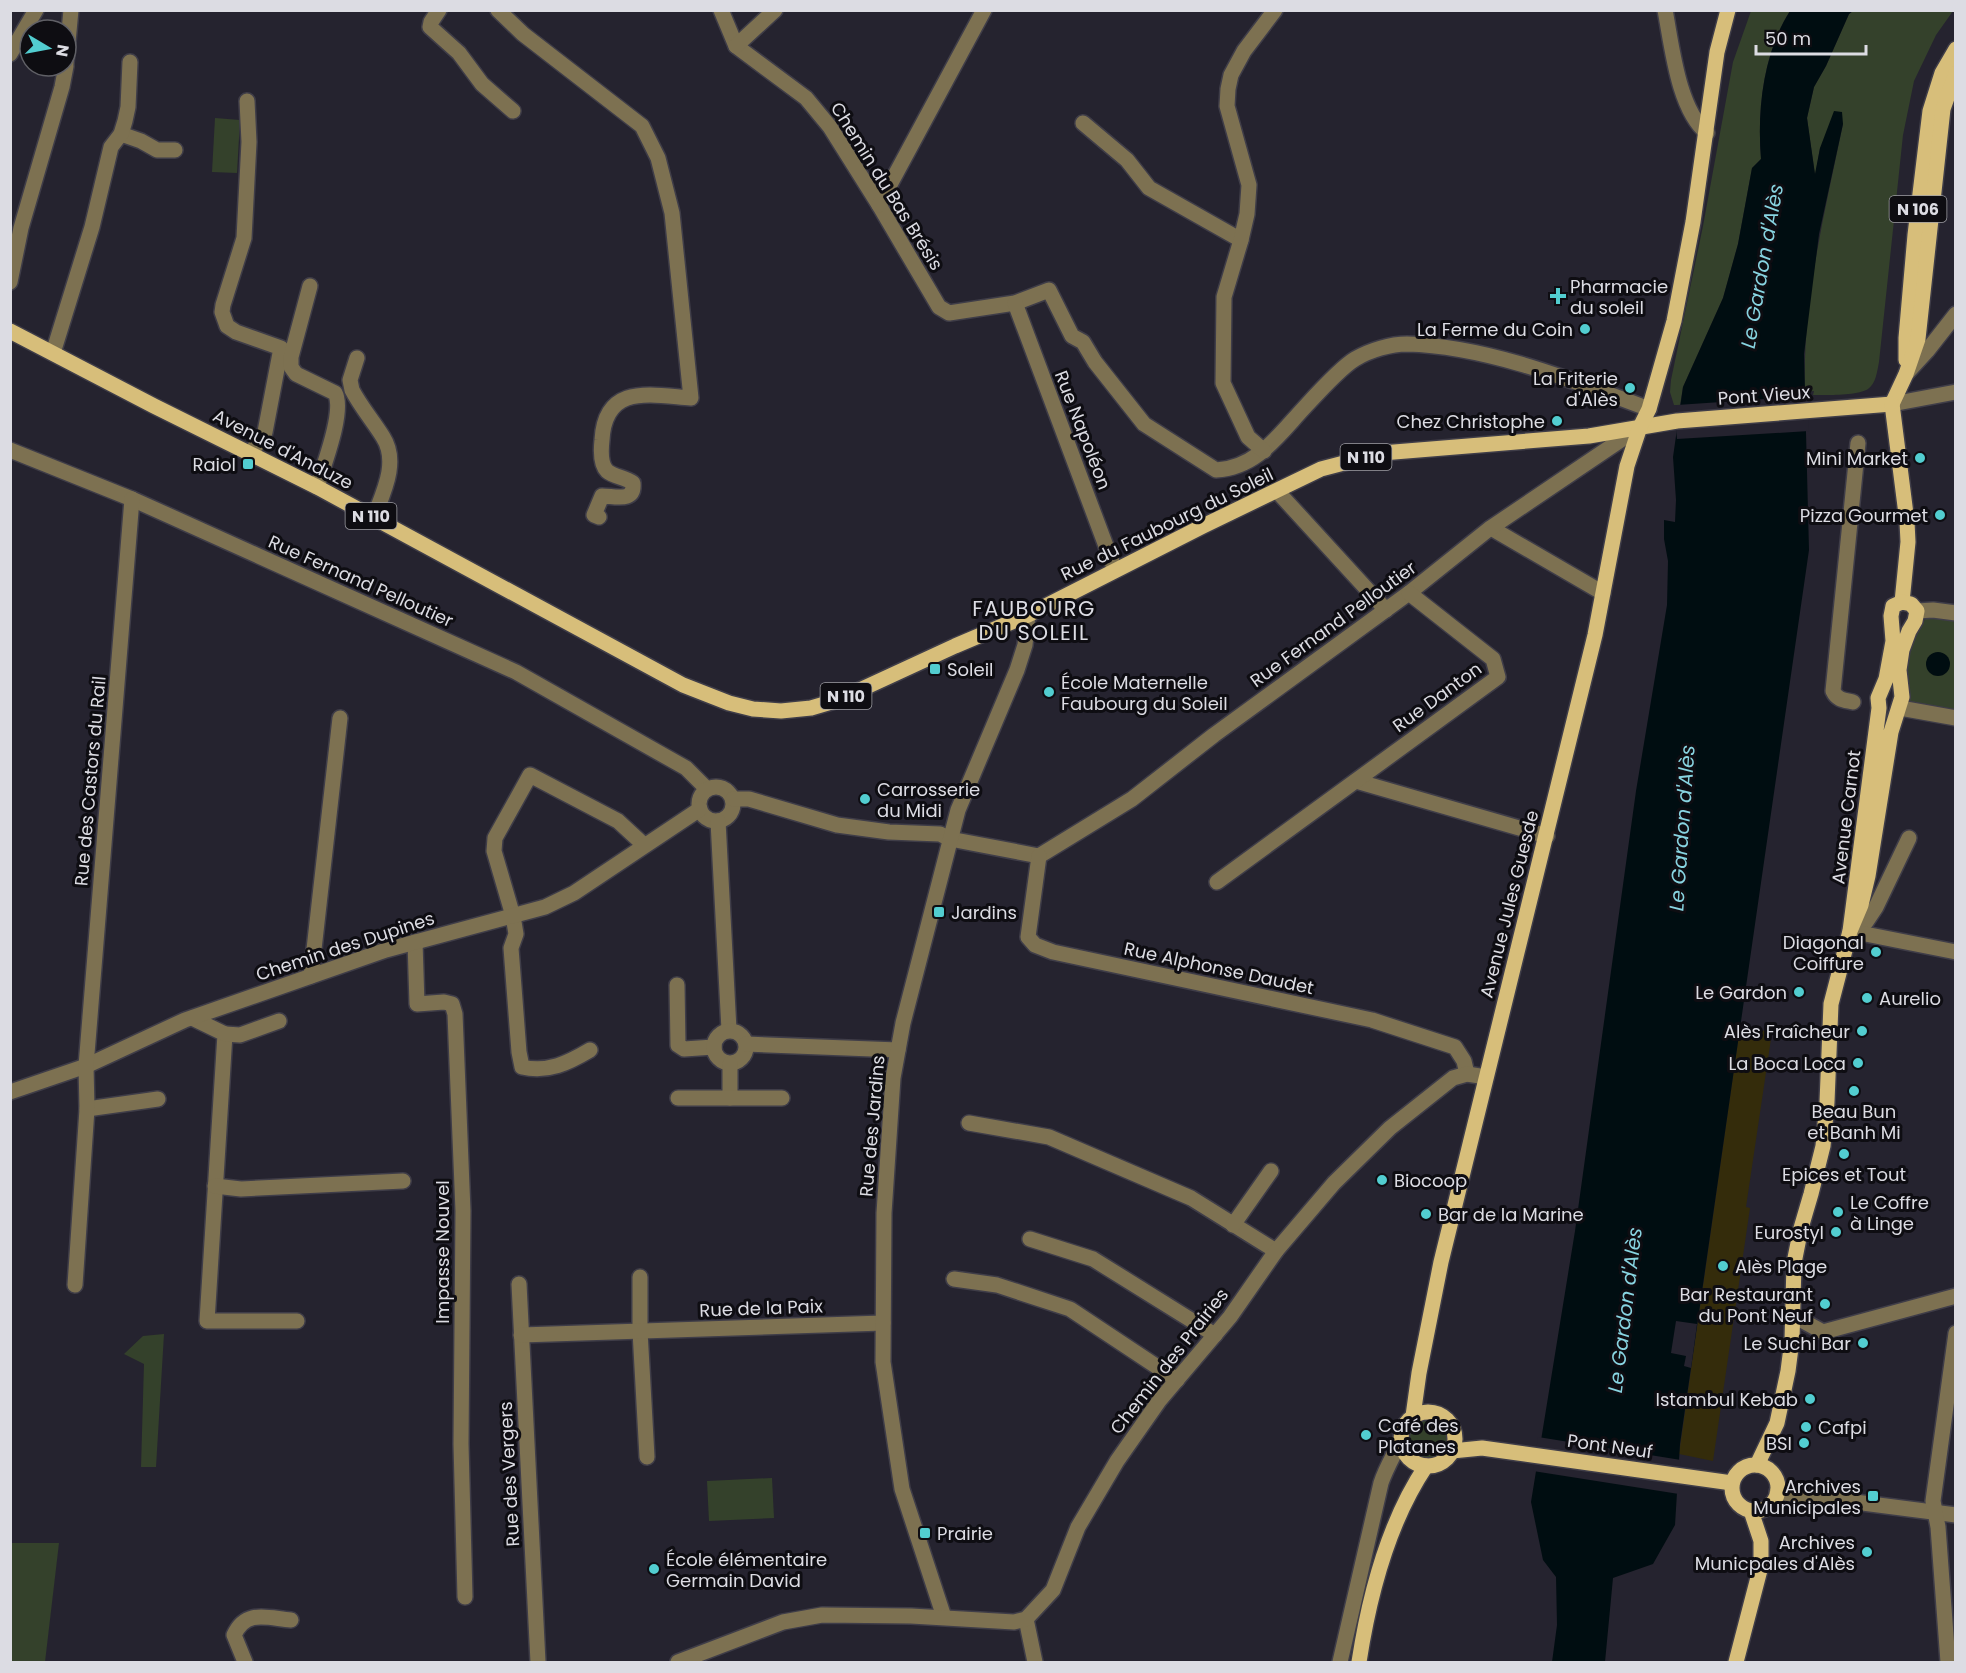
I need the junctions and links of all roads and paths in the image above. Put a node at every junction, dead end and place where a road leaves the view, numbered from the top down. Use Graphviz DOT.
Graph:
graph roads {
  1 [pos="36,10"];
  2 [pos="439,10"];
  3 [pos="498,10"];
  4 [pos="721,10"];
  5 [pos="776,10"];
  6 [pos="984,10"];
  7 [pos="1275,10"];
  8 [pos="1665,10"];
  9 [pos="1728,10"];
  10 [pos="736,46"];
  11 [pos="1956,49"];
  12 [pos="10,54"];
  13 [pos="130,62"];
  14 [pos="1956,73"];
  15 [pos="64,78"];
  16 [pos="247,100"];
  17 [pos="513,111"];
  18 [pos="1083,123"];
  19 [pos="1707,133"];
  20 [pos="121,134"];
  21 [pos="175,150"];
  22 [pos="879,205"];
  23 [pos="1241,240"];
  24 [pos="10,282"];
  25 [pos="310,286"];
  26 [pos="1015,303"];
  27 [pos="1956,315"];
  28 [pos="10,332"];
  29 [pos="53,353"];
  30 [pos="357,357"];
  31 [pos="1906,374"];
  32 [pos="1956,392"];
  33 [pos="1892,404"];
  34 [pos="1649,409"];
  35 [pos="1640,427"];
  36 [pos="1858,443"];
  37 [pos="10,450"];
  38 [pos="1264,451"];
  39 [pos="251,453"];
  40 [pos="317,487"];
  41 [pos="1277,491"];
  42 [pos="132,500"];
  43 [pos="598,517"];
  44 [pos="374,518"];
  45 [pos="1491,528"];
  46 [pos="1115,570"];
  47 [pos="1409,593"];
  48 [pos="1603,593"];
  49 [pos="1902,602"];
  50 [pos="1386,610"];
  51 [pos="1917,611"];
  52 [pos="1956,613"];
  53 [pos="1028,615"];
  54 [pos="1853,702"];
  55 [pos="729,703"];
  56 [pos="1879,708"];
  57 [pos="1898,710"];
  58 [pos="340,718"];
  59 [pos="1956,718"];
  60 [pos="1356,781"];
  61 [pos="712,788"];
  62 [pos="733,799"];
  63 [pos="700,809"];
  64 [pos="718,821"];
  65 [pos="1547,836"];
  66 [pos="1909,838"];
  67 [pos="950,839"];
  68 [pos="644,845"];
  69 [pos="1039,856"];
  70 [pos="1217,882"];
  71 [pos="513,916"];
  72 [pos="1850,932"];
  73 [pos="415,942"];
  74 [pos="1956,952"];
  75 [pos="311,976"];
  76 [pos="677,985"];
  77 [pos="192,1018"];
  78 [pos="279,1021"];
  79 [pos="729,1030"];
  80 [pos="225,1034"];
  81 [pos="746,1044"];
  82 [pos="714,1047"];
  83 [pos="590,1050"];
  84 [pos="898,1050"];
  85 [pos="730,1064"];
  86 [pos="86,1066"];
  87 [pos="1467,1074"];
  88 [pos="1486,1077"];
  89 [pos="10,1092"];
  90 [pos="678,1098"];
  91 [pos="730,1098"];
  92 [pos="782,1098"];
  93 [pos="158,1100"];
  94 [pos="87,1109"];
  95 [pos="969,1123"];
  96 [pos="1270,1171"];
  97 [pos="403,1181"];
  98 [pos="214,1186"];
  99 [pos="1233,1224"];
  100 [pos="1030,1239"];
  101 [pos="1276,1251"];
  102 [pos="640,1277"];
  103 [pos="954,1279"];
  104 [pos="519,1284"];
  105 [pos="75,1285"];
  106 [pos="1956,1296"];
  107 [pos="1792,1315"];
  108 [pos="297,1321"];
  109 [pos="883,1323"];
  110 [pos="640,1331"];
  111 [pos="1956,1333"];
  112 [pos="521,1335"];
  113 [pos="1215,1335"];
  114 [pos="1177,1380"];
  115 [pos="1418,1391"];
  116 [pos="1431,1412"];
  117 [pos="1413,1416"];
  118 [pos="1454,1434"];
  119 [pos="1482,1448"];
  120 [pos="1452,1451"];
  121 [pos="647,1457"];
  122 [pos="1410,1460"];
  123 [pos="1758,1465"];
  124 [pos="1732,1483"];
  125 [pos="1777,1492"];
  126 [pos="1751,1511"];
  127 [pos="1935,1513"];
  128 [pos="1956,1515"];
  129 [pos="465,1597"];
  130 [pos="944,1617"];
  131 [pos="1026,1619"];
  132 [pos="291,1620"];
  133 [pos="244,1662"];
  134 [pos="538,1662"];
  135 [pos="678,1662"];
  136 [pos="1035,1662"];
  137 [pos="1340,1662"];
  138 [pos="1359,1662"];
  139 [pos="1736,1662"];
  140 [pos="1948,1662"];
  1 -- 12 [label="street"];
  2 -- 17 [label="street"];
  3 -- 43 [label="street"];
  4 -- 10 [label="street"];
  5 -- 10 [label="street"];
  6 -- 22 [label="street"];
  7 -- 23 [label="street"];
  8 -- 19 [label="street"];
  9 -- 19 [label="main road, Avenue Jules Guesde"];
  10 -- 22 [label="street, Chemin du Bas Brésis"];
  11 -- 31 [label="main road, N 106"];
  13 -- 20 [label="street"];
  14 -- 31 [label="main road, N 106"];
  15 -- 24 [label="street"];
  16 -- 39 [label="street"];
  18 -- 23 [label="street"];
  19 -- 34 [label="main road, Avenue Jules Guesde"];
  20 -- 21 [label="street"];
  20 -- 29 [label="street"];
  22 -- 26 [label="street, Chemin du Bas Brésis"];
  23 -- 38 [label="street"];
  25 -- 40 [label="street"];
  26 -- 38 [label="street, Chemin du Bas Brésis"];
  26 -- 46 [label="street, Rue Napoléon"];
  27 -- 31 [label="street"];
  28 -- 29 [label="main road, Avenue d'Anduze / N 110"];
  29 -- 39 [label="main road, Avenue d'Anduze / N 110"];
  30 -- 44 [label="street"];
  31 -- 33 [label="main road, N 106"];
  32 -- 33 [label="street"];
  33 -- 35 [label="main road, Pont Vieux"];
  33 -- 49 [label="main road, Avenue Carnot"];
  34 -- 35 [label="main road, Avenue Jules Guesde"];
  34 -- 38 [label="street"];
  35 -- 41 [label="main road, Rue du Faubourg du Soleil / N 110"];
  35 -- 45 [label="street, Rue Fernand Pelloutier"];
  35 -- 48 [label="main road, Avenue Jules Guesde"];
  36 -- 54 [label="street"];
  37 -- 42 [label="street, Rue Fernand Pelloutier"];
  39 -- 40 [label="main road, Avenue d'Anduze / N 110"];
  40 -- 44 [label="main road, Avenue d'Anduze / N 110"];
  41 -- 46 [label="main road, Rue du Faubourg du Soleil / N 110"];
  41 -- 50 [label="street"];
  42 -- 61 [label="street, Rue Fernand Pelloutier"];
  42 -- 86 [label="street, Rue des Castors du Rail"];
  44 -- 55 [label="main road, Avenue d'Anduze / N 110"];
  45 -- 47 [label="street, Rue Fernand Pelloutier"];
  45 -- 48 [label="street"];
  46 -- 53 [label="main road, Rue du Faubourg du Soleil / N 110"];
  47 -- 50 [label="street, Rue Fernand Pelloutier"];
  47 -- 60 [label="street, Rue Danton"];
  48 -- 65 [label="main road, Avenue Jules Guesde"];
  49 -- 51 [label="main road"];
  49 -- 56 [label="main road, Avenue Carnot"];
  50 -- 69 [label="street, Rue Fernand Pelloutier"];
  51 -- 52 [label="street"];
  51 -- 57 [label="main road, Avenue Carnot"];
  53 -- 55 [label="main road, Rue du Faubourg du Soleil / N 110"];
  53 -- 67 [label="street, Rue des Jardins"];
  56 -- 57 [label="main road"];
  56 -- 72 [label="main road, Avenue Carnot"];
  57 -- 59 [label="street"];
  57 -- 72 [label="main road, Avenue Carnot"];
  58 -- 75 [label="street"];
  60 -- 65 [label="street"];
  60 -- 70 [label="street, Rue Danton"];
  61 -- 62 [label="street"];
  61 -- 63 [label="street"];
  62 -- 64 [label="street"];
  62 -- 67 [label="street"];
  63 -- 64 [label="street"];
  63 -- 68 [label="street, Chemin des Dupines"];
  64 -- 79 [label="street"];
  65 -- 88 [label="main road, Avenue Jules Guesde"];
  66 -- 72 [label="street"];
  67 -- 69 [label="street"];
  67 -- 84 [label="street, Rue des Jardins"];
  68 -- 71 [label="street, Chemin des Dupines"];
  68 -- 71 [label="street"];
  69 -- 87 [label="street, Rue Alphonse Daudet"];
  71 -- 73 [label="street, Chemin des Dupines"];
  71 -- 83 [label="street"];
  72 -- 74 [label="street"];
  72 -- 107 [label="main road, Avenue Carnot"];
  73 -- 75 [label="street, Chemin des Dupines"];
  73 -- 129 [label="street, Impasse Nouvel"];
  75 -- 77 [label="street, Chemin des Dupines"];
  76 -- 82 [label="street"];
  77 -- 80 [label="street"];
  77 -- 86 [label="street, Chemin des Dupines"];
  78 -- 80 [label="street"];
  79 -- 81 [label="street"];
  79 -- 82 [label="street"];
  80 -- 98 [label="street"];
  81 -- 84 [label="street"];
  81 -- 85 [label="street"];
  82 -- 85 [label="street"];
  84 -- 109 [label="street, Rue des Jardins"];
  85 -- 91 [label="street"];
  86 -- 89 [label="street, Chemin des Dupines"];
  86 -- 94 [label="street"];
  87 -- 88 [label="street"];
  87 -- 101 [label="street, Chemin des Prairies"];
  88 -- 115 [label="main road, Avenue Jules Guesde"];
  90 -- 91 [label="street"];
  91 -- 92 [label="street"];
  93 -- 94 [label="street"];
  94 -- 105 [label="street"];
  95 -- 99 [label="street"];
  96 -- 99 [label="street"];
  97 -- 98 [label="street"];
  98 -- 108 [label="street"];
  99 -- 101 [label="street"];
  100 -- 113 [label="street"];
  101 -- 113 [label="street, Chemin des Prairies"];
  102 -- 110 [label="street"];
  103 -- 114 [label="street"];
  104 -- 112 [label="street, Rue des Vergers"];
  106 -- 107 [label="street"];
  107 -- 123 [label="main road, Avenue Carnot"];
  109 -- 110 [label="street, Rue de la Paix"];
  109 -- 130 [label="street, Rue des Jardins"];
  110 -- 112 [label="street, Rue de la Paix"];
  110 -- 121 [label="street"];
  111 -- 127 [label="street"];
  112 -- 134 [label="street, Rue des Vergers"];
  113 -- 114 [label="street, Chemin des Prairies"];
  114 -- 131 [label="street, Chemin des Prairies"];
  115 -- 116 [label="main road"];
  115 -- 117 [label="main road, Avenue Jules Guesde"];
  116 -- 117 [label="main road"];
  116 -- 118 [label="main road"];
  117 -- 122 [label="main road"];
  118 -- 119 [label="main road, Pont Neuf"];
  118 -- 120 [label="main road"];
  119 -- 120 [label="main road, Pont Neuf"];
  119 -- 124 [label="main road, Pont Neuf"];
  120 -- 122 [label="main road"];
  122 -- 137 [label="street"];
  122 -- 138 [label="main road"];
  123 -- 124 [label="main road"];
  123 -- 125 [label="main road"];
  124 -- 126 [label="main road"];
  125 -- 126 [label="main road"];
  125 -- 127 [label="street"];
  126 -- 139 [label="main road"];
  127 -- 128 [label="street"];
  127 -- 140 [label="street"];
  130 -- 131 [label="street"];
  130 -- 135 [label="street"];
  131 -- 136 [label="street"];
  132 -- 133 [label="street"];
}
